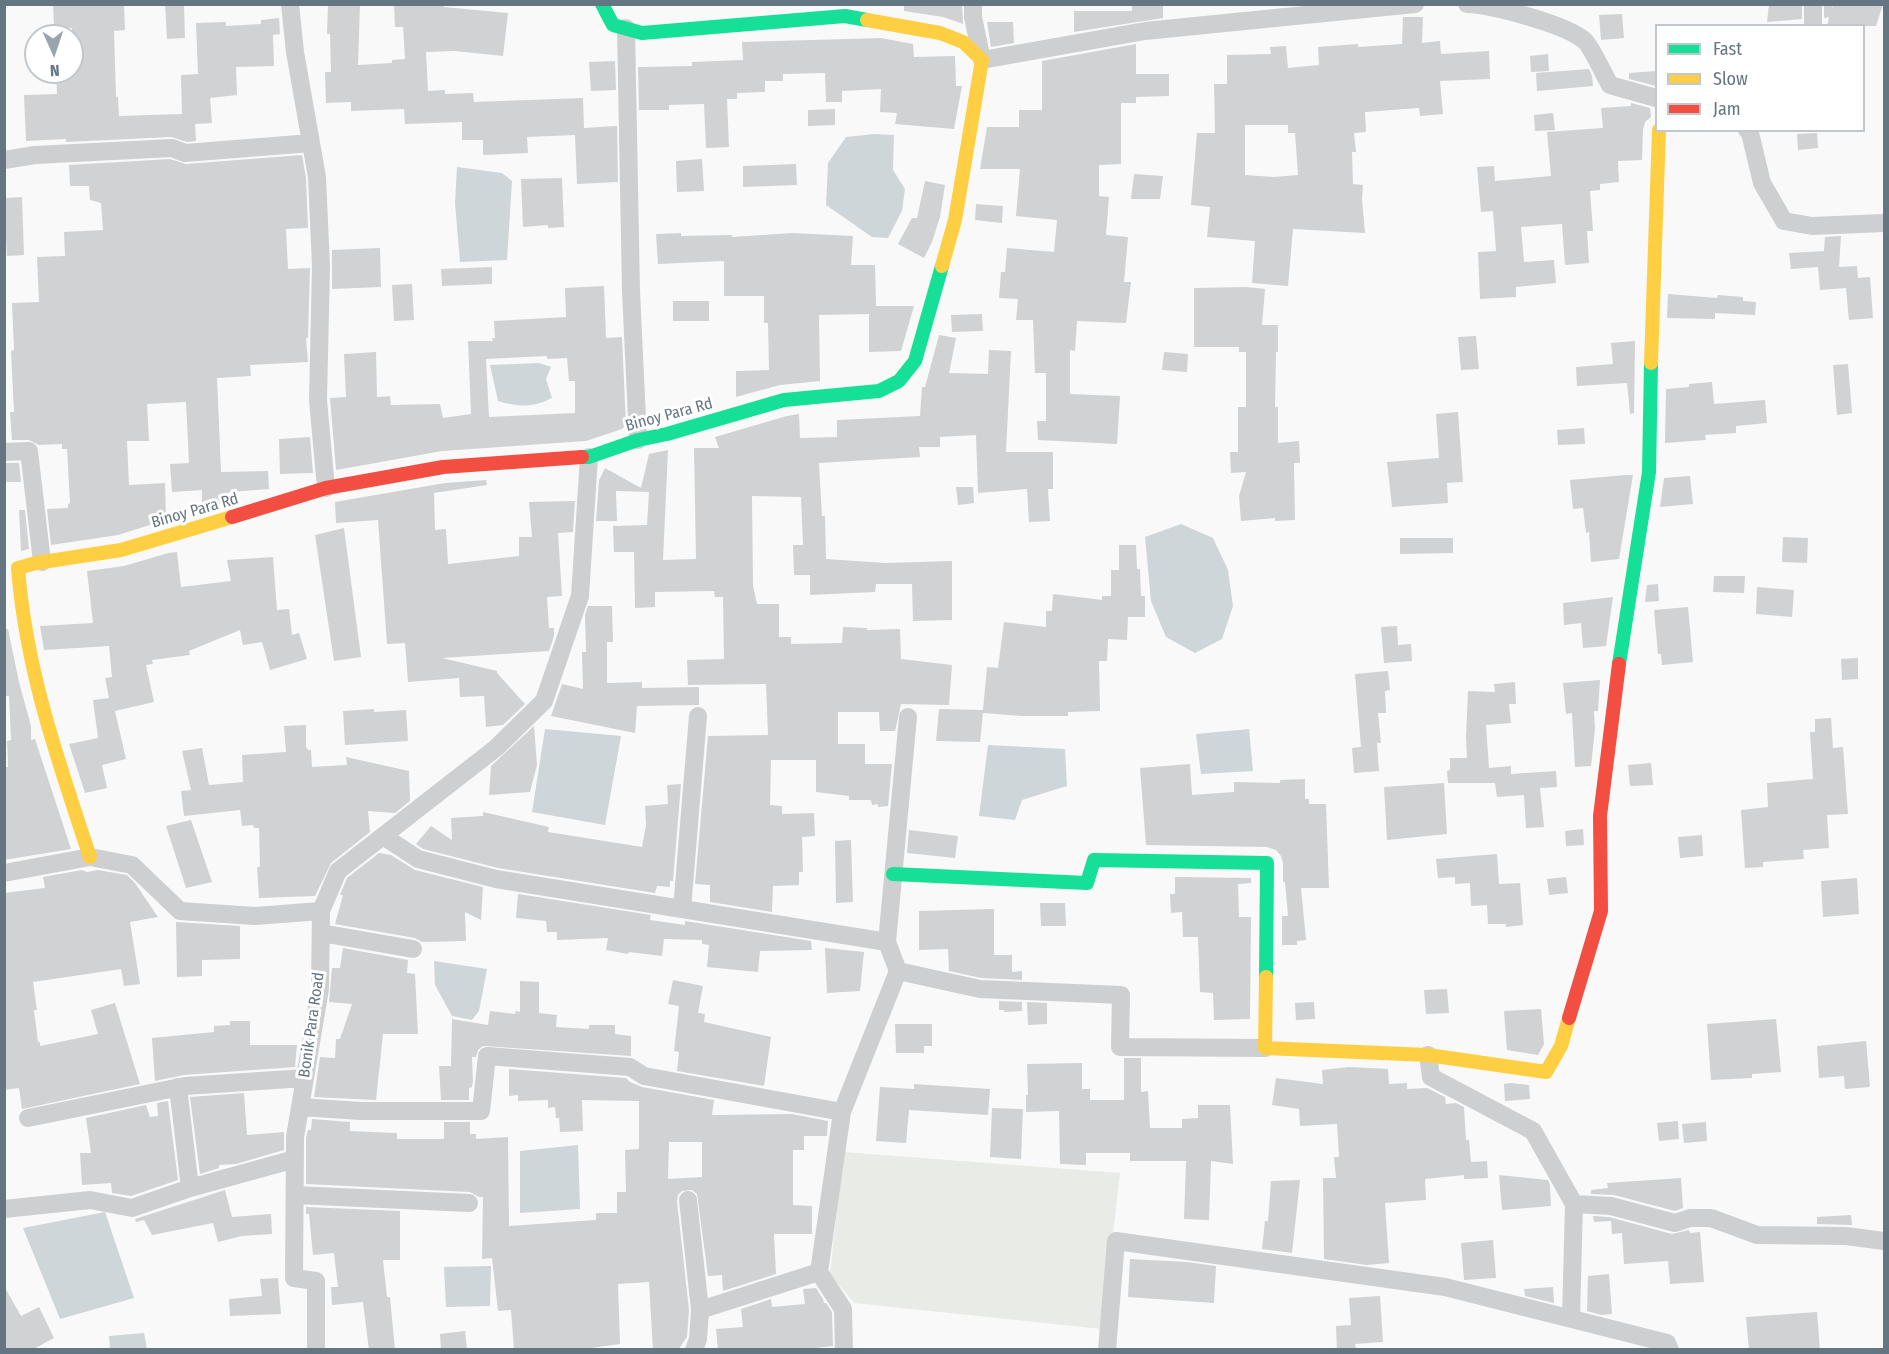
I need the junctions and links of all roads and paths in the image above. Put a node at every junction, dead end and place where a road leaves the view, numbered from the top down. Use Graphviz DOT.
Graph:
graph roads {
  1 [pos="290,4"];
  2 [pos="602,4"];
  3 [pos="972,4"];
  4 [pos="1415,4"];
  5 [pos="1467,4"];
  6 [pos="1813,4"];
  7 [pos="1813,24"];
  8 [pos="626,28"];
  9 [pos="982,60"];
  10 [pos="1655,98"];
  11 [pos="1659,132"];
  12 [pos="1750,132"];
  13 [pos="311,143"];
  14 [pos="4,160"];
  15 [pos="1884,223"];
  16 [pos="638,440"];
  17 [pos="4,452"];
  18 [pos="589,457"];
  19 [pos="326,488"];
  20 [pos="42,562"];
  21 [pos="698,716"];
  22 [pos="908,717"];
  23 [pos="383,836"];
  24 [pos="90,857"];
  25 [pos="4,873"];
  26 [pos="893,874"];
  27 [pos="682,909"];
  28 [pos="321,911"];
  29 [pos="321,933"];
  30 [pos="887,942"];
  31 [pos="413,949"];
  32 [pos="898,971"];
  33 [pos="1265,1048"];
  34 [pos="1428,1056"];
  35 [pos="304,1078"];
  36 [pos="178,1087"];
  37 [pos="300,1107"];
  38 [pos="842,1112"];
  39 [pos="28,1118"];
  40 [pos="295,1159"];
  41 [pos="190,1188"];
  42 [pos="295,1195"];
  43 [pos="688,1200"];
  44 [pos="469,1203"];
  45 [pos="1574,1204"];
  46 [pos="4,1209"];
  47 [pos="1884,1241"];
  48 [pos="819,1272"];
  49 [pos="700,1310"];
  50 [pos="1571,1319"];
  51 [pos="316,1350"];
  52 [pos="694,1350"];
  53 [pos="844,1350"];
  54 [pos="1107,1350"];
  55 [pos="1671,1350"];
  1 -- 13 [label="street"];
  2 -- 8 [label="street"];
  3 -- 9 [label="street"];
  4 -- 9 [label="street"];
  5 -- 10 [label="street"];
  6 -- 7 [label="street"];
  8 -- 9 [label="street"];
  8 -- 16 [label="street"];
  9 -- 16 [label="street, Binoy Para Rd"];
  11 -- 34 [label="street"];
  12 -- 15 [label="street"];
  13 -- 14 [label="street"];
  13 -- 19 [label="street"];
  16 -- 18 [label="street, Binoy Para Rd"];
  17 -- 20 [label="street"];
  18 -- 19 [label="street, Binoy Para Rd"];
  18 -- 23 [label="street"];
  19 -- 20 [label="street, Binoy Para Rd"];
  20 -- 24 [label="street, Binoy Para Rd"];
  21 -- 27 [label="street"];
  22 -- 26 [label="street"];
  23 -- 27 [label="street"];
  23 -- 28 [label="street"];
  24 -- 25 [label="street"];
  24 -- 28 [label="street"];
  26 -- 30 [label="street"];
  26 -- 33 [label="street"];
  27 -- 30 [label="street"];
  28 -- 29 [label="street, Bonik Para Road"];
  29 -- 31 [label="street"];
  29 -- 35 [label="street, Bonik Para Road"];
  30 -- 32 [label="street"];
  32 -- 33 [label="street"];
  32 -- 38 [label="street"];
  33 -- 34 [label="street"];
  34 -- 45 [label="street"];
  35 -- 36 [label="street"];
  35 -- 37 [label="street, Bonik Para Road"];
  36 -- 39 [label="street"];
  36 -- 41 [label="street"];
  37 -- 38 [label="street"];
  37 -- 40 [label="street, Bonik Para Road"];
  38 -- 48 [label="street"];
  40 -- 41 [label="street"];
  40 -- 42 [label="street, Bonik Para Road"];
  41 -- 46 [label="street"];
  42 -- 44 [label="street"];
  42 -- 51 [label="street, Bonik Para Road"];
  43 -- 49 [label="street"];
  45 -- 47 [label="street"];
  45 -- 50 [label="street"];
  48 -- 49 [label="street"];
  48 -- 53 [label="street"];
  49 -- 52 [label="street"];
  50 -- 54 [label="street"];
  50 -- 55 [label="street"];
}
